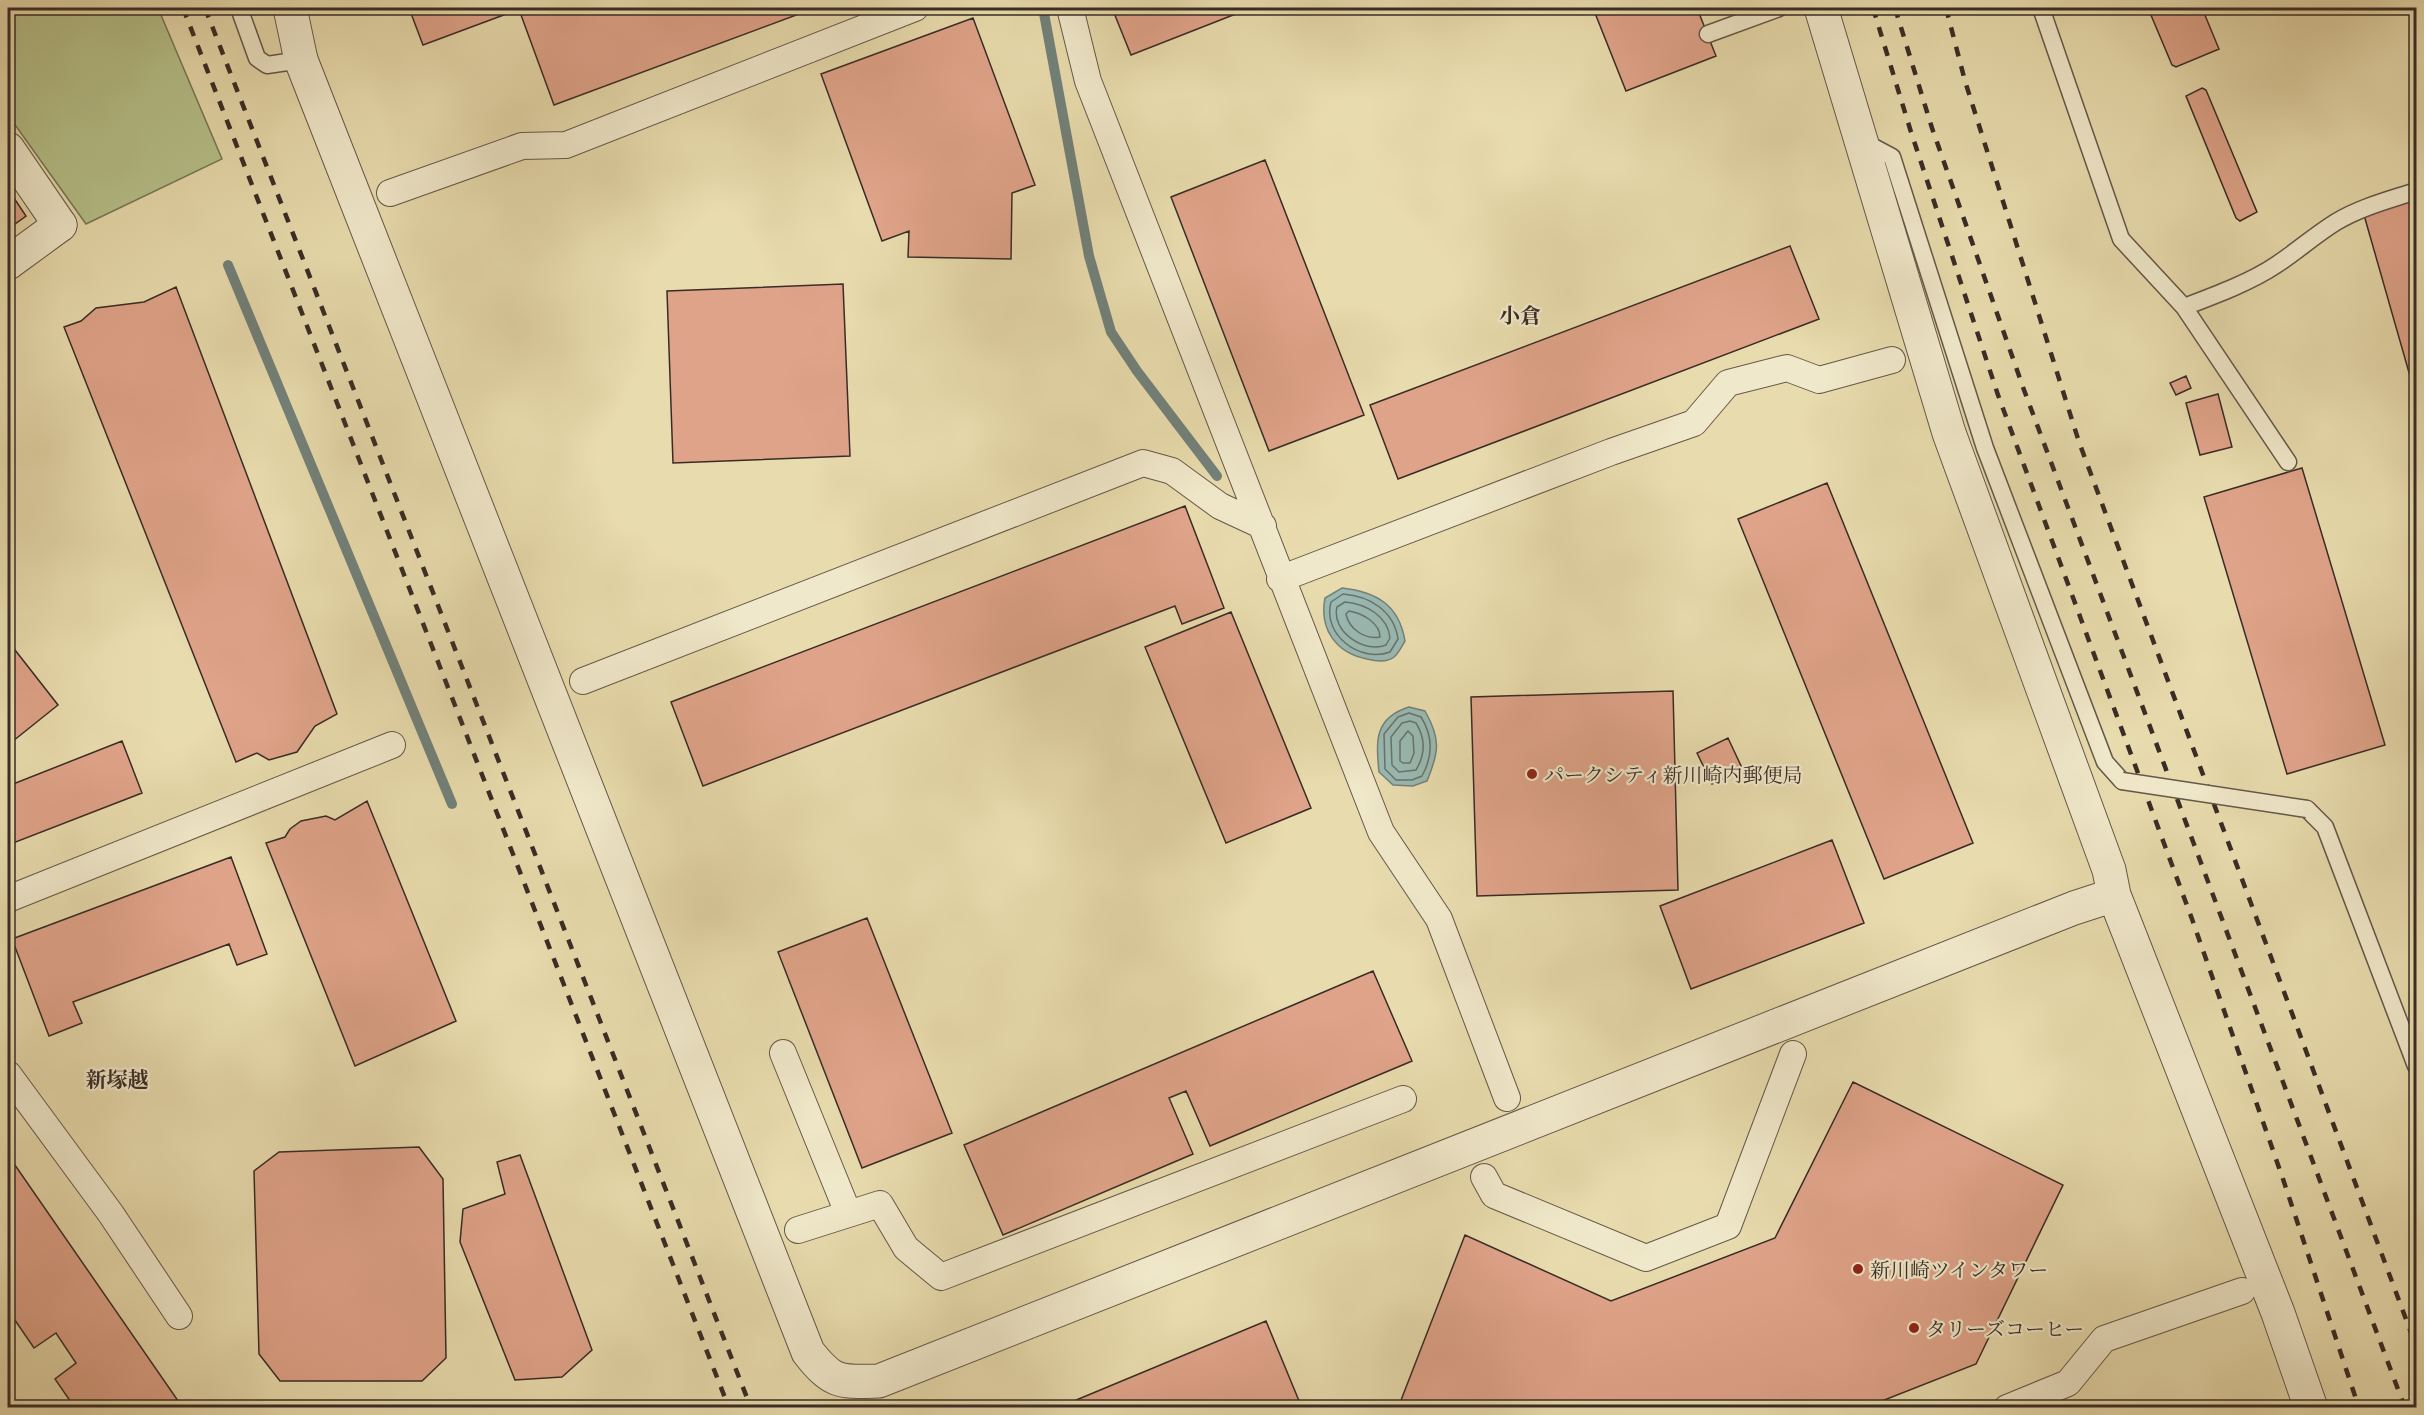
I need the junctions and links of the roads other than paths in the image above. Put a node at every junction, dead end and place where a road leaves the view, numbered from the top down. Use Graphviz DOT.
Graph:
graph roads {
  1 [pos="238,8"];
  2 [pos="290,8"];
  3 [pos="915,8"];
  4 [pos="1070,8"];
  5 [pos="1779,8"];
  6 [pos="1821,8"];
  7 [pos="2041,8"];
  8 [pos="1708,34"];
  9 [pos="301,60"];
  10 [pos="1861,141"];
  11 [pos="8,149"];
  12 [pos="2416,191"];
  13 [pos="390,193"];
  14 [pos="8,263"];
  15 [pos="2184,307"];
  16 [pos="1892,360"];
  17 [pos="2288,462"];
  18 [pos="1263,526"];
  19 [pos="1281,579"];
  20 [pos="583,681"];
  21 [pos="392,745"];
  22 [pos="2114,895"];
  23 [pos="8,899"];
  24 [pos="783,1053"];
  25 [pos="1793,1054"];
  26 [pos="2416,1066"];
  27 [pos="8,1074"];
  28 [pos="1507,1098"];
  29 [pos="1403,1099"];
  30 [pos="1484,1177"];
  31 [pos="848,1213"];
  32 [pos="798,1230"];
  33 [pos="2242,1291"];
  34 [pos="179,1316"];
  35 [pos="2007,1407"];
  36 [pos="2311,1407"];
  1 -- 9 [label="lane"];
  2 -- 9 [label="street"];
  3 -- 13 [label="street"];
  4 -- 18 [label="street"];
  5 -- 8 [label="lane"];
  6 -- 10 [label="street"];
  7 -- 15 [label="lane"];
  9 -- 22 [label="street"];
  10 -- 22 [label="street"];
  10 -- 26 [label="lane, bridge"];
  11 -- 14 [label="street"];
  12 -- 15 [label="lane"];
  15 -- 17 [label="lane"];
  16 -- 19 [label="street"];
  18 -- 19 [label="street"];
  18 -- 20 [label="street"];
  19 -- 28 [label="street"];
  21 -- 23 [label="street"];
  22 -- 36 [label="street"];
  24 -- 31 [label="street"];
  25 -- 30 [label="street"];
  27 -- 34 [label="street"];
  29 -- 31 [label="street"];
  31 -- 32 [label="street"];
  33 -- 35 [label="street"];
}
